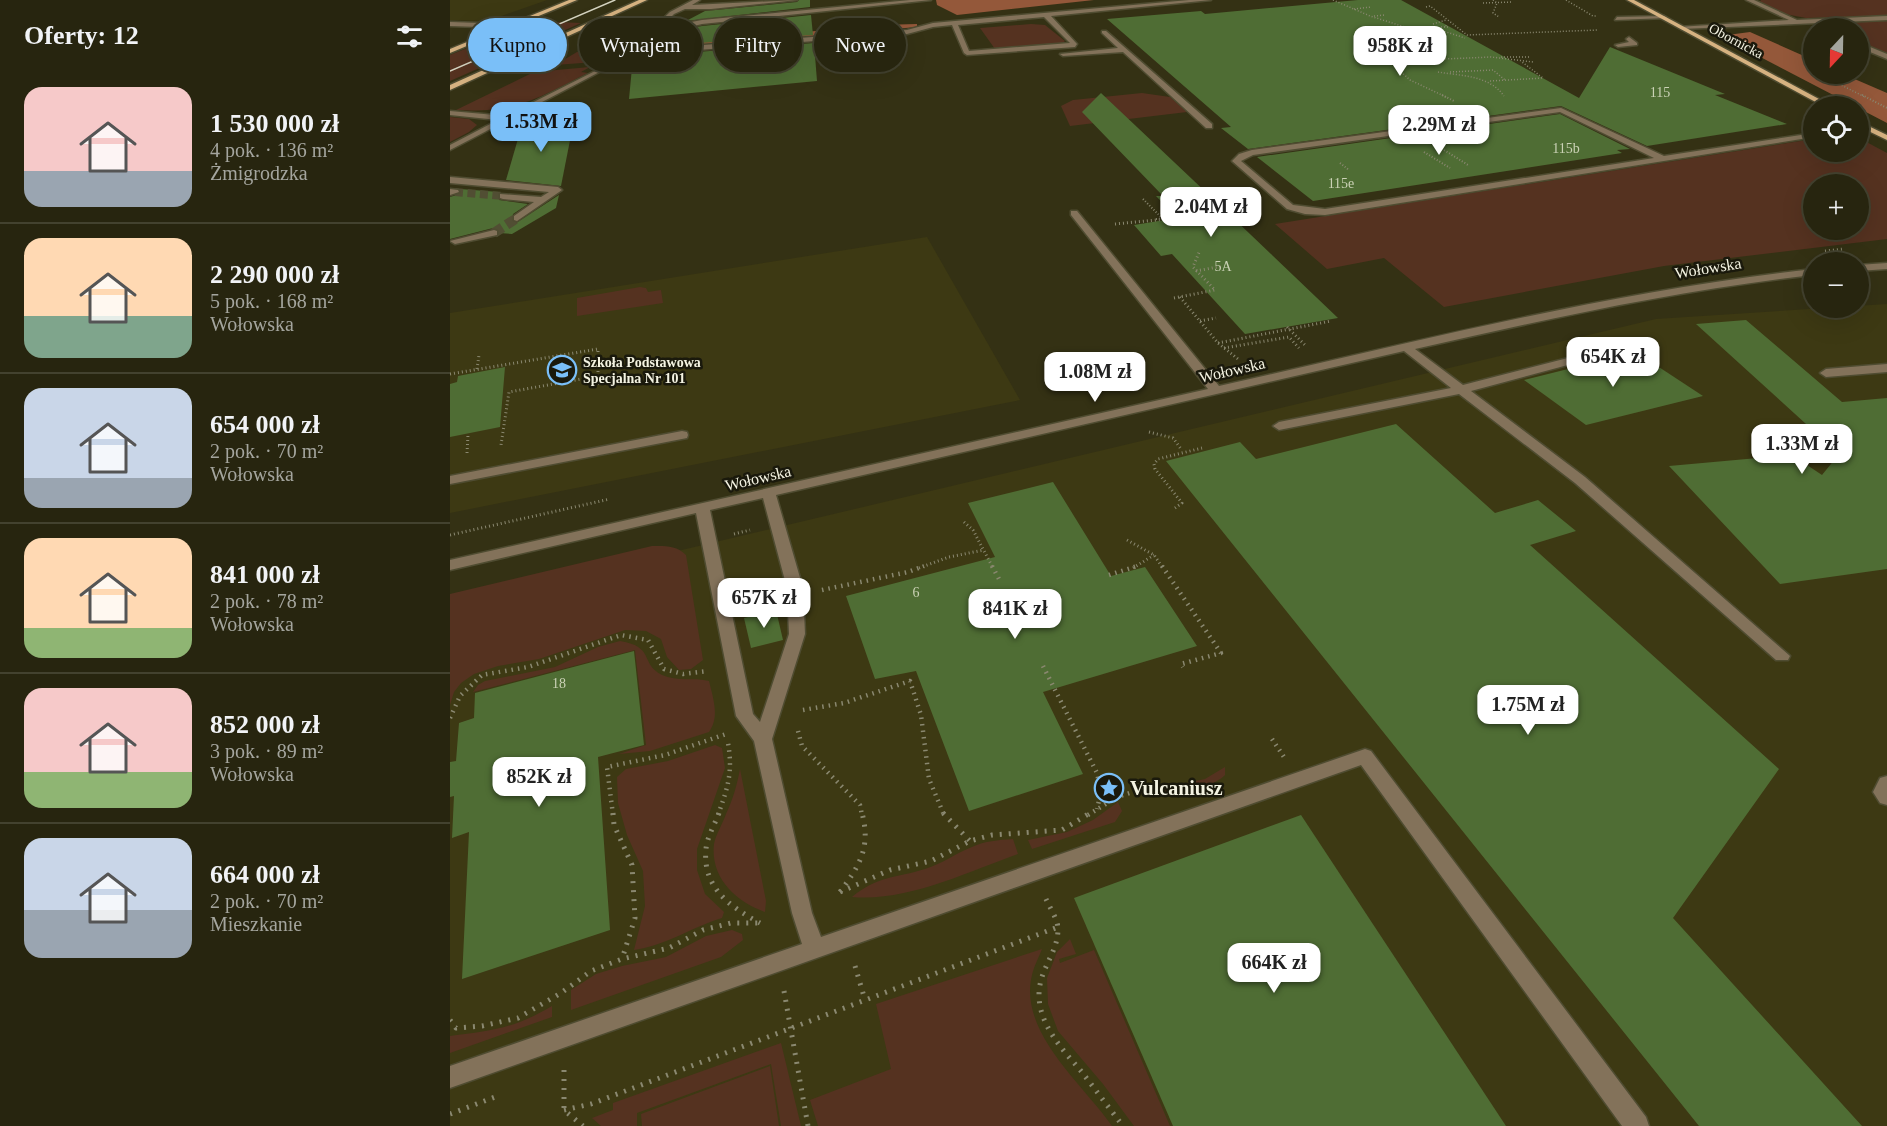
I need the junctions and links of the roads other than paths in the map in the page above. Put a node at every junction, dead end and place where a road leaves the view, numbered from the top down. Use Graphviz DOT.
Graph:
graph roads {
  1 [pos="574,0"];
  2 [pos="644,0"];
  3 [pos="697,0"];
  4 [pos="794,0"];
  5 [pos="928,0"];
  6 [pos="1208,0"];
  7 [pos="1630,0"];
  8 [pos="1749,0"];
  9 [pos="684,7"];
  10 [pos="1046,15"];
  11 [pos="530,18"];
  12 [pos="669,18"];
  13 [pos="1664,18"];
  14 [pos="1887,18"];
  15 [pos="1617,19"];
  16 [pos="1869,19"];
  17 [pos="702,21"];
  18 [pos="1797,22"];
  19 [pos="1803,22"];
  20 [pos="954,23"];
  21 [pos="450,24"];
  22 [pos="468,25"];
  23 [pos="1681,27"];
  24 [pos="1104,32"];
  25 [pos="1629,39"];
  26 [pos="468,44"];
  27 [pos="1618,45"];
  28 [pos="1058,47"];
  29 [pos="702,48"];
  30 [pos="1869,49"];
  31 [pos="1125,50"];
  32 [pos="450,51"];
  33 [pos="1887,57"];
  34 [pos="598,72"];
  35 [pos="450,88"];
  36 [pos="1809,96"];
  37 [pos="450,113"];
  38 [pos="507,118"];
  39 [pos="1209,126"];
  40 [pos="1870,129"];
  41 [pos="1803,137"];
  42 [pos="1887,138"];
  43 [pos="450,148"];
  44 [pos="1660,158"];
  45 [pos="450,180"];
  46 [pos="503,196"];
  47 [pos="541,200"];
  48 [pos="1074,213"];
  49 [pos="517,218"];
  50 [pos="494,232"];
  51 [pos="455,241"];
  52 [pos="1887,266"];
  53 [pos="1869,267"];
  54 [pos="1803,273"];
  55 [pos="1642,342"];
  56 [pos="1407,348"];
  57 [pos="1887,368"];
  58 [pos="1826,373"];
  59 [pos="1459,390"];
  60 [pos="1216,391"];
  61 [pos="1279,426"];
  62 [pos="682,435"];
  63 [pos="457,478"];
  64 [pos="768,492"];
  65 [pos="702,508"];
  66 [pos="450,565"];
  67 [pos="1782,656"];
  68 [pos="763,740"];
  69 [pos="1887,783"];
  70 [pos="1887,798"];
  71 [pos="814,948"];
  72 [pos="450,1077"];
  73 [pos="1637,1126"];
  1 -- 11 [label="main road"];
  2 -- 35 [label="main road"];
  3 -- 9 [label="street"];
  4 -- 9 [label="street"];
  5 -- 17 [label="street"];
  6 -- 10 [label="street"];
  7 -- 13 [label="main road, Obornicka"];
  8 -- 18 [label="street"];
  9 -- 12 [label="street"];
  10 -- 20 [label="street"];
  10 -- 28 [label="street"];
  13 -- 15 [label="street"];
  13 -- 23 [label="main road, Obornicka"];
  14 -- 16 [label="street"];
  18 -- 19 [label="street"];
  18 -- 23 [label="street"];
  20 -- 28 [label="street"];
  20 -- 29 [label="street"];
  21 -- 22 [label="street"];
  23 -- 36 [label="main road, Obornicka"];
  24 -- 31 [label="street"];
  25 -- 27 [label="street"];
  26 -- 32 [label="main road"];
  28 -- 31 [label="street"];
  30 -- 33 [label="street"];
  31 -- 39 [label="street"];
  34 -- 38 [label="street"];
  37 -- 38 [label="street"];
  38 -- 43 [label="street"];
  40 -- 42 [label="main road"];
  41 -- 44 [label="street"];
  44 -- 44 [label="street"];
  45 -- 47 [label="street"];
  46 -- 47 [label="street"];
  47 -- 49 [label="street"];
  48 -- 60 [label="street"];
  50 -- 51 [label="street"];
  52 -- 53 [label="street"];
  54 -- 56 [label="street, Wołowska"];
  55 -- 59 [label="street"];
  56 -- 59 [label="street"];
  56 -- 60 [label="street, Wołowska"];
  57 -- 58 [label="street"];
  59 -- 61 [label="street"];
  59 -- 67 [label="street"];
  60 -- 64 [label="street, Wołowska"];
  62 -- 63 [label="street"];
  64 -- 65 [label="street, Wołowska"];
  64 -- 68 [label="street"];
  65 -- 66 [label="street, Wołowska"];
  65 -- 68 [label="street"];
  68 -- 71 [label="street"];
  69 -- 70 [label="street"];
  71 -- 72 [label="street"];
  71 -- 73 [label="street"];
}
